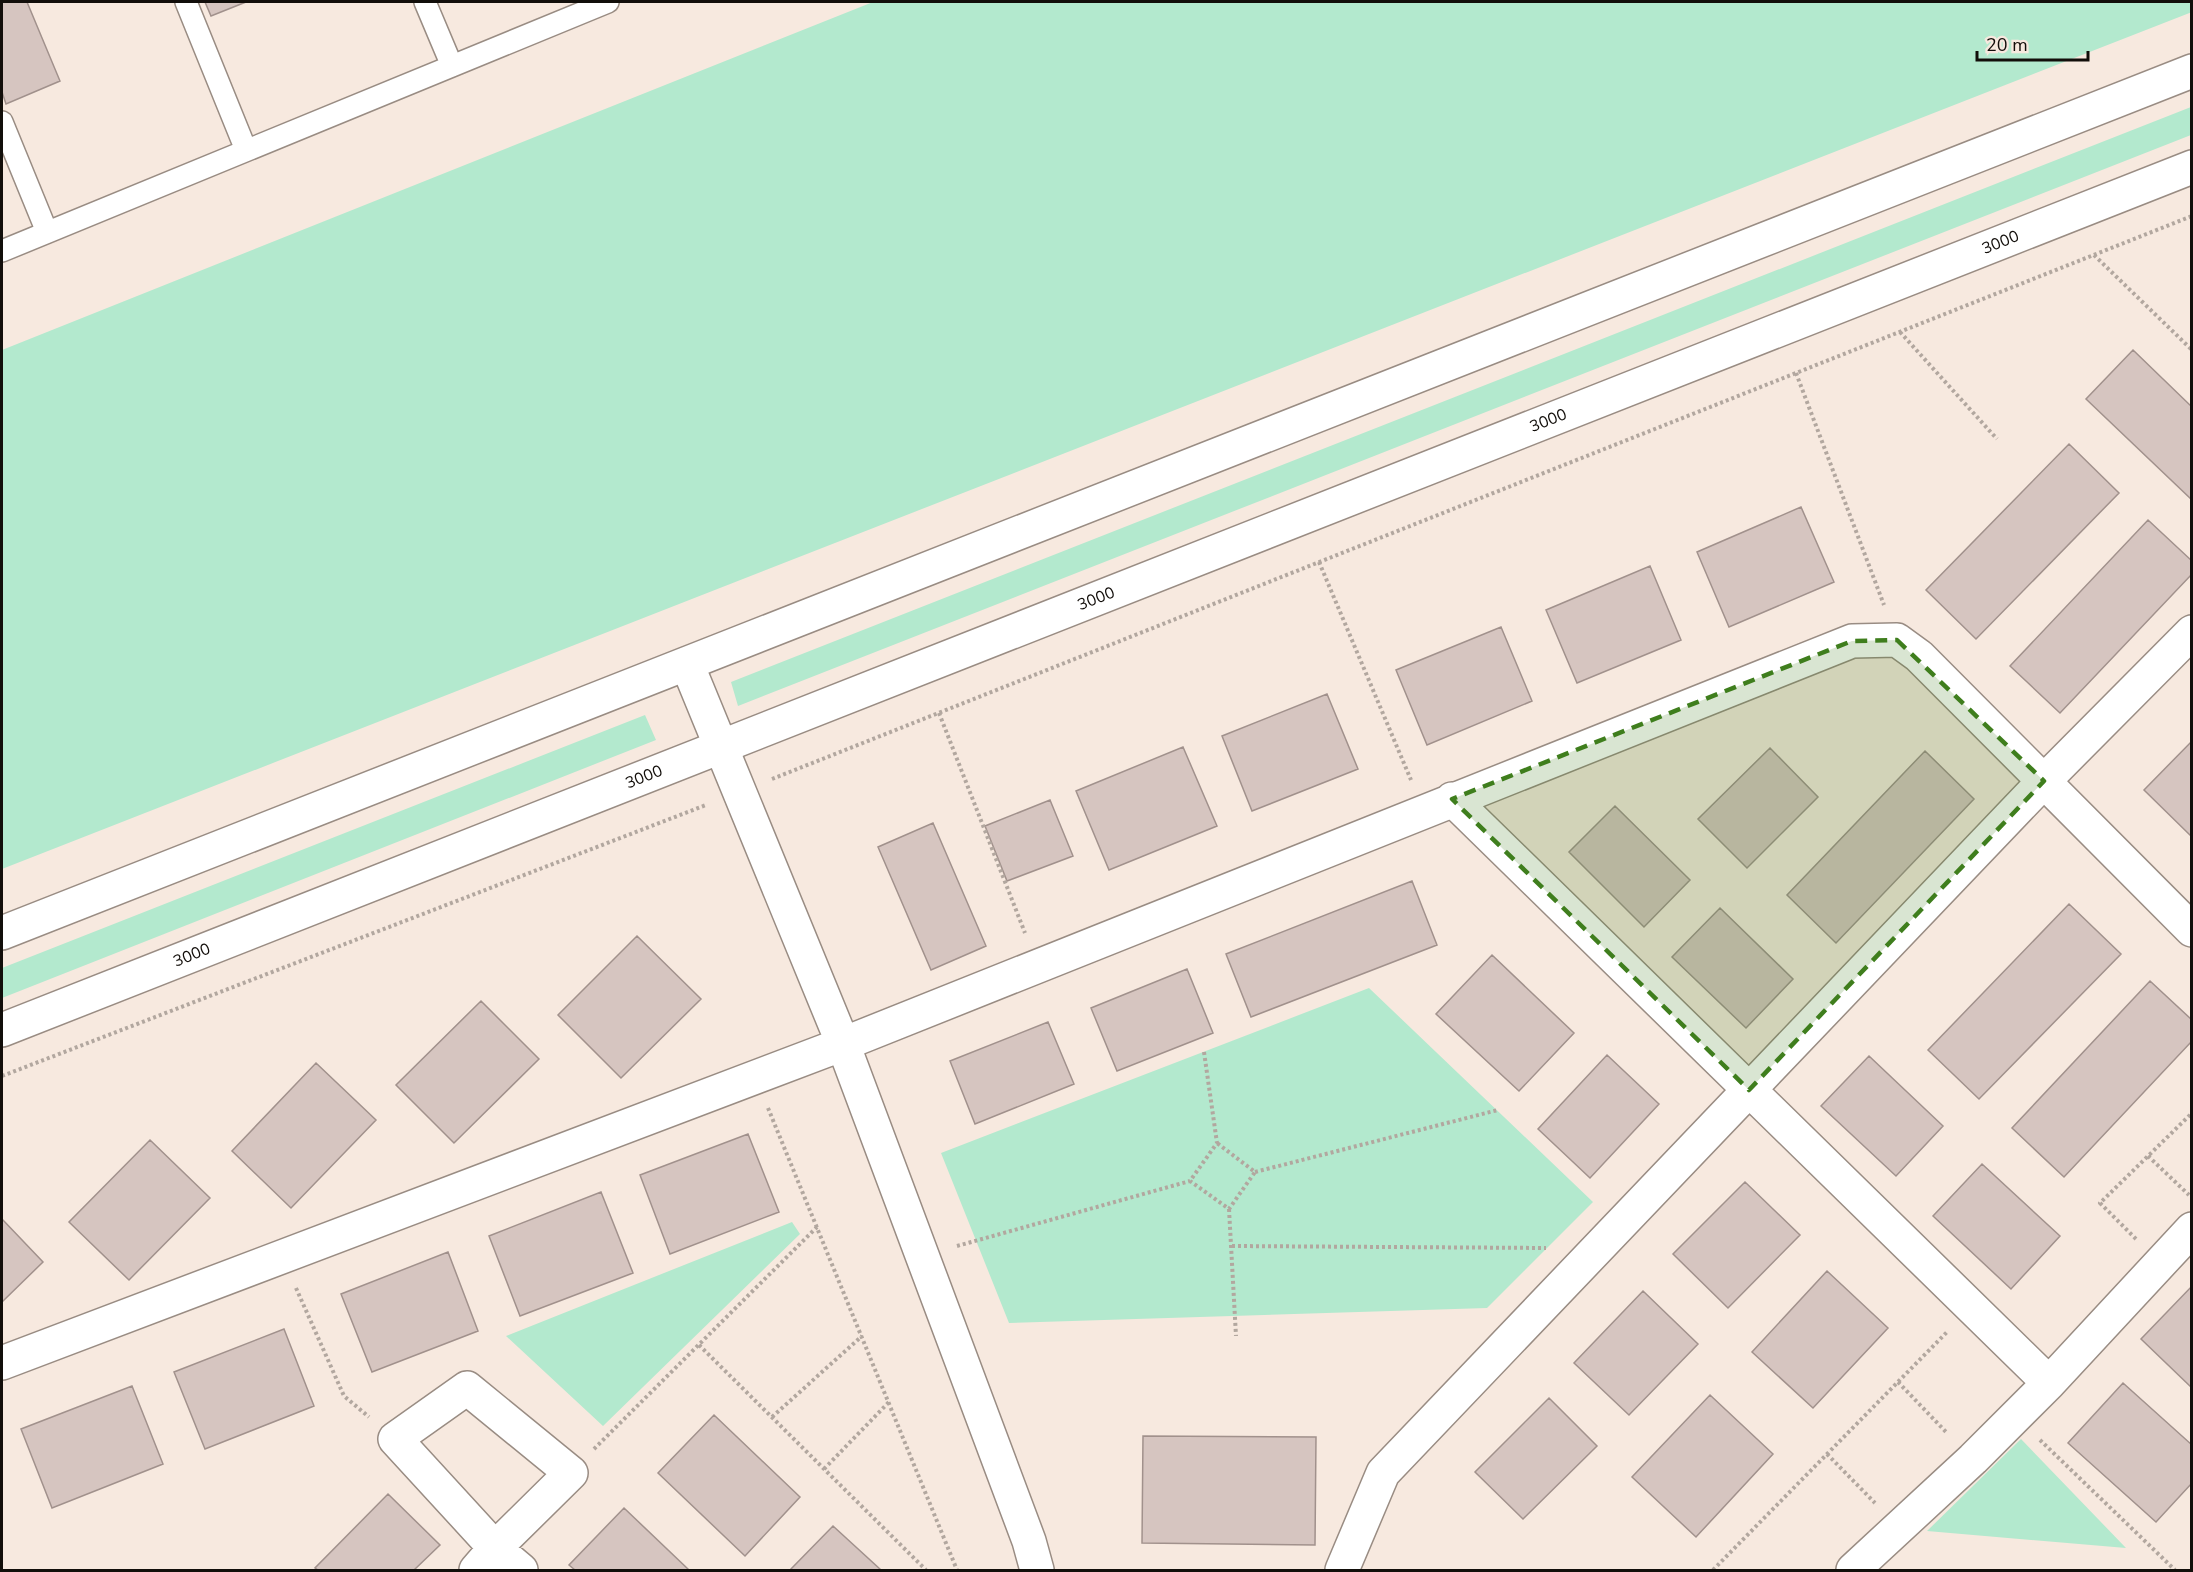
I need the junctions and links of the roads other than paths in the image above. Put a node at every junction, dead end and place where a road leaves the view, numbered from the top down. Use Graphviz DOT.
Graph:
graph roads {
  1 [pos="186,2"];
  2 [pos="425,2"];
  3 [pos="608,2"];
  4 [pos="452,66"];
  5 [pos="2192,71"];
  6 [pos="2,122"];
  7 [pos="246,150"];
  8 [pos="2192,167"];
  9 [pos="47,232"];
  10 [pos="2,251"];
  11 [pos="2192,632"];
  12 [pos="687,664"];
  13 [pos="721,747"];
  14 [pos="2044,782"];
  15 [pos="1438,805"];
  16 [pos="2192,930"];
  17 [pos="2,933"];
  18 [pos="2,1030"];
  19 [pos="843,1044"];
  20 [pos="1749,1090"];
  21 [pos="2192,1229"];
  22 [pos="2,1363"];
  23 [pos="2049,1383"];
  24 [pos="485,1559"];
  25 [pos="520,1570"];
  26 [pos="1037,1570"];
  27 [pos="1341,1570"];
  28 [pos="1853,1570"];
  1 -- 7 [label="lane"];
  2 -- 4 [label="lane"];
  3 -- 4 [label="lane"];
  4 -- 7 [label="lane"];
  5 -- 12 [label="street"];
  6 -- 9 [label="lane"];
  7 -- 9 [label="lane"];
  8 -- 13 [label="street, 3000"];
  9 -- 10 [label="lane"];
  11 -- 14 [label="street"];
  12 -- 13 [label="street"];
  12 -- 17 [label="street"];
  13 -- 18 [label="street, 3000"];
  13 -- 19 [label="street"];
  14 -- 15 [label="street"];
  14 -- 16 [label="street"];
  14 -- 20 [label="street"];
  15 -- 19 [label="street"];
  15 -- 20 [label="street"];
  19 -- 22 [label="street"];
  19 -- 26 [label="street"];
  20 -- 23 [label="street"];
  20 -- 27 [label="street"];
  21 -- 23 [label="street"];
  23 -- 28 [label="street"];
  24 -- 24 [label="street"];
  24 -- 25 [label="street"];
}
